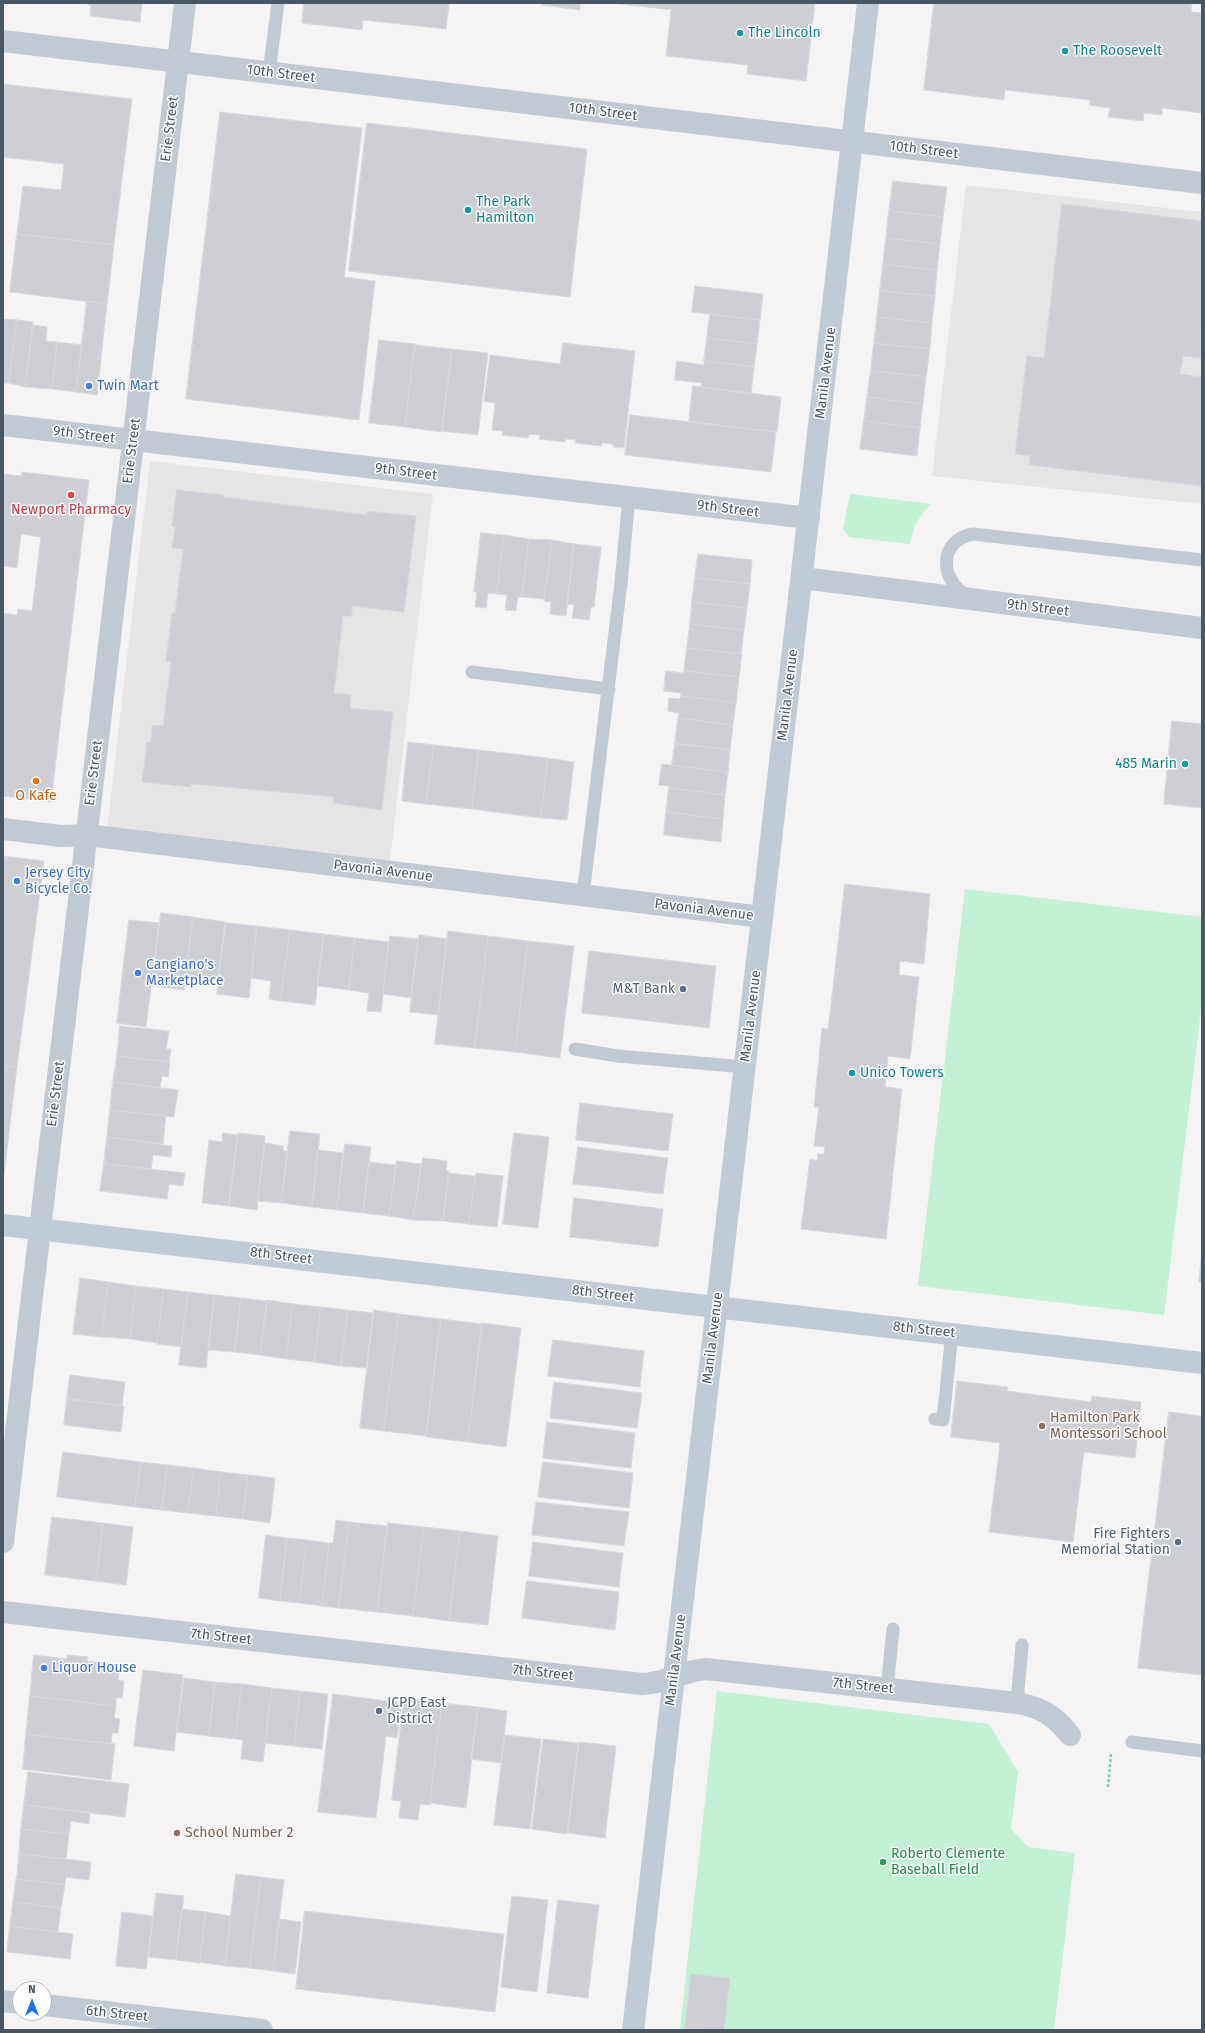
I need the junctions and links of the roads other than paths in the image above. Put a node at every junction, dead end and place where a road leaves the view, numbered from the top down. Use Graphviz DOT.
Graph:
graph roads {
  1 [pos="185,3"];
  2 [pos="278,3"];
  3 [pos="868,3"];
  4 [pos="3,41"];
  5 [pos="178,62"];
  6 [pos="269,73"];
  7 [pos="852,141"];
  8 [pos="1202,183"];
  9 [pos="3,425"];
  10 [pos="134,441"];
  11 [pos="629,498"];
  12 [pos="809,518"];
  13 [pos="1202,560"];
  14 [pos="802,578"];
  15 [pos="976,600"];
  16 [pos="1202,628"];
  17 [pos="472,672"];
  18 [pos="609,689"];
  19 [pos="3,829"];
  20 [pos="87,835"];
  21 [pos="583,895"];
  22 [pos="762,917"];
  23 [pos="575,1049"];
  24 [pos="745,1067"];
  25 [pos="3,1225"];
  26 [pos="40,1228"];
  27 [pos="717,1307"];
  28 [pos="952,1333"];
  29 [pos="1202,1363"];
  30 [pos="934,1419"];
  31 [pos="3,1542"];
  32 [pos="3,1612"];
  33 [pos="893,1629"];
  34 [pos="1022,1645"];
  35 [pos="674,1676"];
  36 [pos="887,1689"];
  37 [pos="1017,1702"];
  38 [pos="1070,1735"];
  39 [pos="1132,1742"];
  40 [pos="1202,1751"];
  41 [pos="52,2006"];
  42 [pos="262,2030"];
  43 [pos="633,2030"];
  1 -- 5 [label="street, Erie Street"];
  2 -- 6 [label="lane"];
  3 -- 7 [label="street, Manila Avenue"];
  4 -- 5 [label="street, 10th Street"];
  5 -- 6 [label="street, 10th Street"];
  5 -- 10 [label="street, Erie Street"];
  6 -- 7 [label="street, 10th Street"];
  7 -- 8 [label="street, 10th Street"];
  7 -- 12 [label="street, Manila Avenue"];
  9 -- 10 [label="street, 9th Street"];
  10 -- 11 [label="street, 9th Street"];
  10 -- 20 [label="street, Erie Street"];
  11 -- 12 [label="street, 9th Street"];
  11 -- 18 [label="lane"];
  12 -- 14 [label="street, Manila Avenue"];
  13 -- 15 [label="lane"];
  14 -- 15 [label="street, 9th Street"];
  14 -- 22 [label="street, Manila Avenue"];
  15 -- 16 [label="street, 9th Street"];
  17 -- 18 [label="lane"];
  18 -- 21 [label="lane"];
  19 -- 20 [label="street, Pavonia Avenue"];
  20 -- 21 [label="street, Pavonia Avenue"];
  20 -- 26 [label="street, Erie Street"];
  21 -- 22 [label="street, Pavonia Avenue"];
  22 -- 24 [label="street, Manila Avenue"];
  23 -- 24 [label="lane"];
  24 -- 27 [label="street, Manila Avenue"];
  25 -- 26 [label="street, 8th Street"];
  26 -- 27 [label="street, 8th Street"];
  26 -- 31 [label="street, Erie Street"];
  27 -- 28 [label="street, 8th Street"];
  27 -- 35 [label="street, Manila Avenue"];
  28 -- 29 [label="street, 8th Street"];
  28 -- 30 [label="lane"];
  32 -- 35 [label="street, 7th Street"];
  33 -- 36 [label="lane"];
  34 -- 37 [label="lane"];
  35 -- 36 [label="street, 7th Street"];
  35 -- 43 [label="street, Manila Avenue"];
  36 -- 37 [label="street, 7th Street"];
  37 -- 38 [label="street, 7th Street"];
  39 -- 40 [label="lane"];
  41 -- 42 [label="street, 6th Street"];
}
